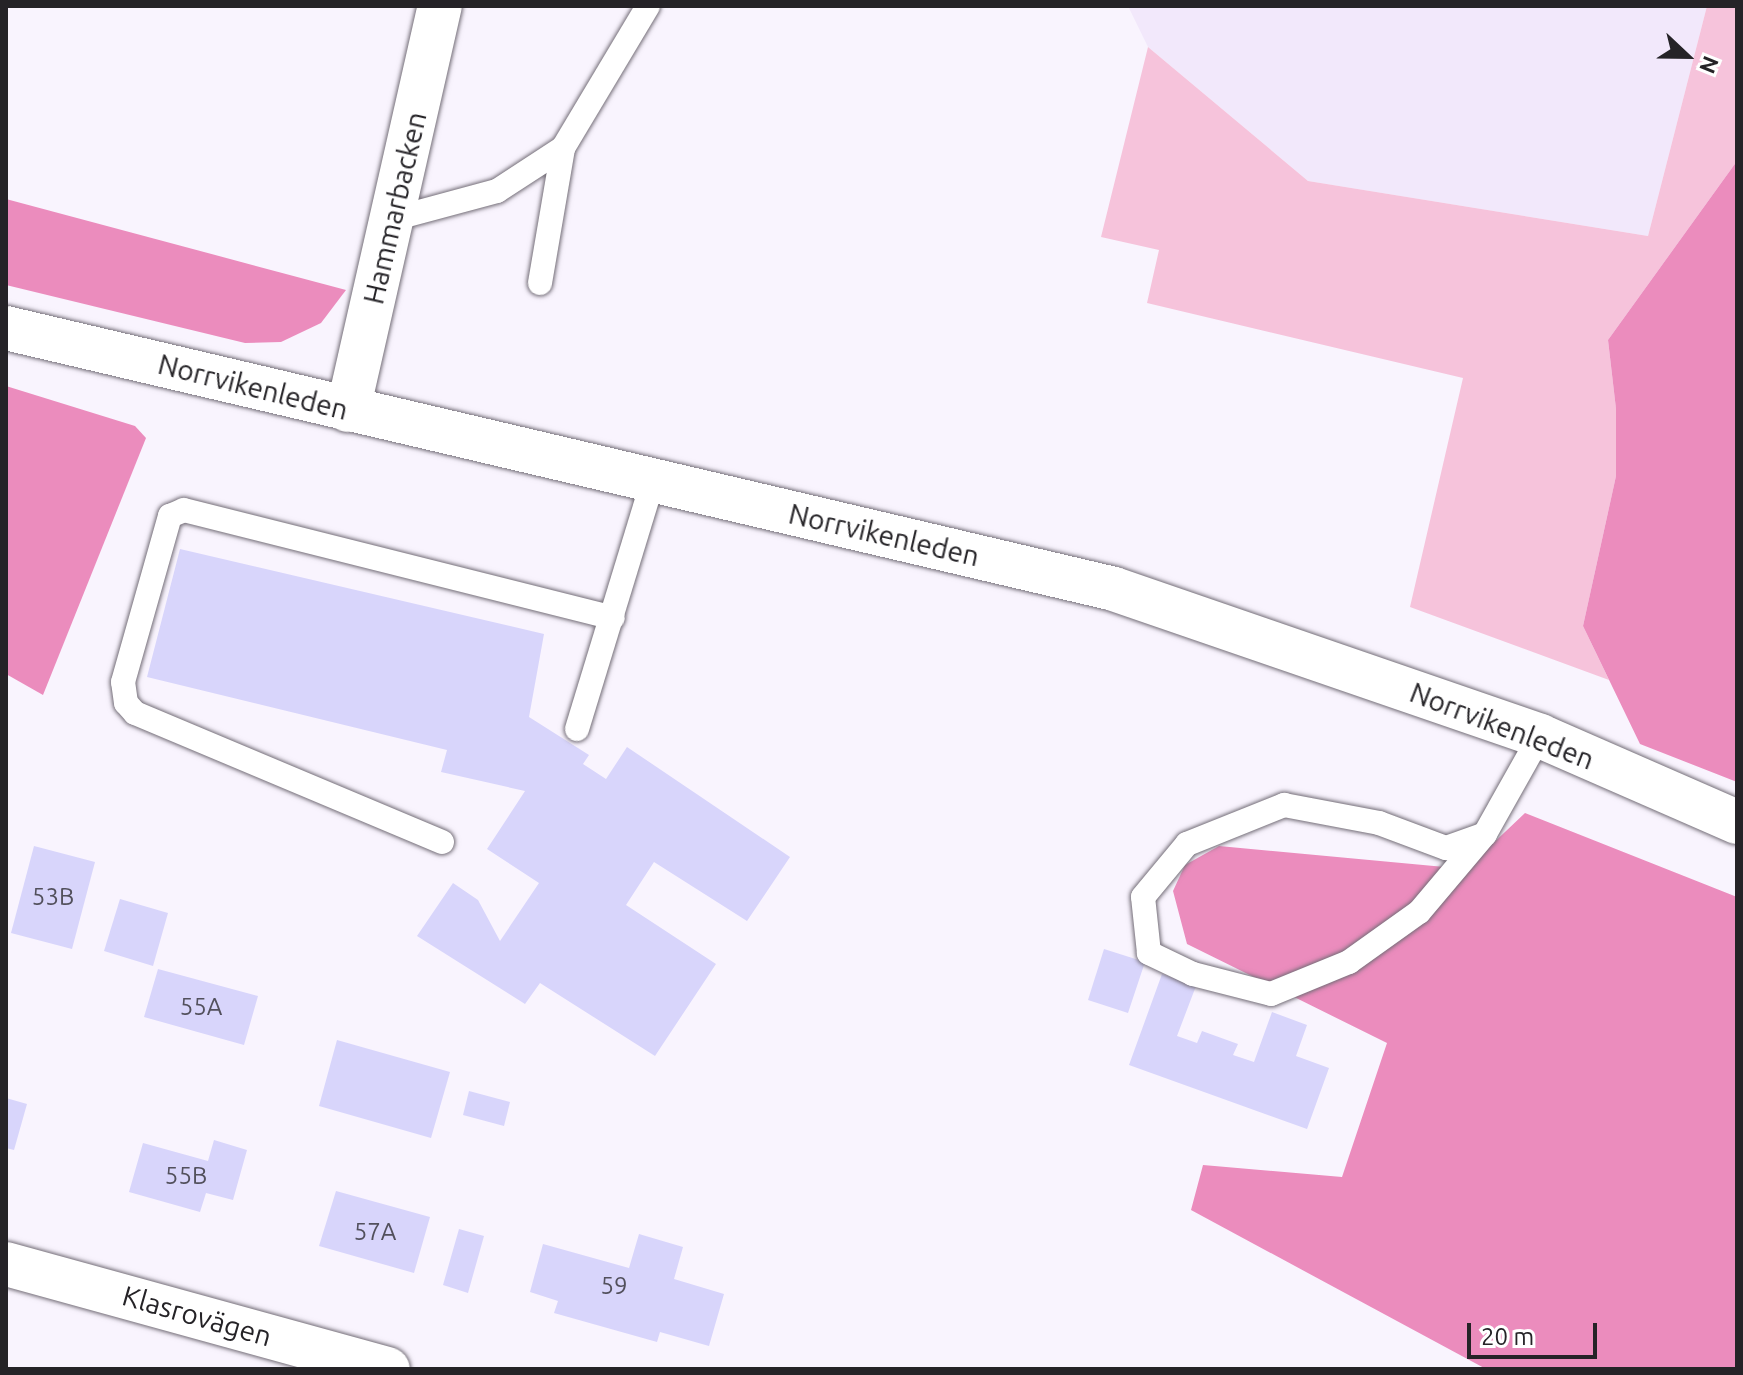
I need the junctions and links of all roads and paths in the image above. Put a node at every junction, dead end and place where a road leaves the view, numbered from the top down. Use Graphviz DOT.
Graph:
graph roads {
  1 [pos="440,6"];
  2 [pos="648,6"];
  3 [pos="563,148"];
  4 [pos="393,219"];
  5 [pos="540,283"];
  6 [pos="6,328"];
  7 [pos="348,410"];
  8 [pos="653,481"];
  9 [pos="613,618"];
  10 [pos="577,729"];
  11 [pos="1540,736"];
  12 [pos="1737,822"];
  13 [pos="1485,834"];
  14 [pos="442,842"];
  15 [pos="6,1264"];
  16 [pos="388,1369"];
  1 -- 4 [label="main road, Hammarbacken"];
  2 -- 3 [label="lane"];
  3 -- 4 [label="lane"];
  3 -- 5 [label="lane"];
  4 -- 7 [label="main road, Hammarbacken"];
  6 -- 7 [label="main road, Norrvikenleden"];
  7 -- 8 [label="main road, Norrvikenleden"];
  8 -- 9 [label="lane"];
  8 -- 11 [label="main road, Norrvikenleden"];
  9 -- 10 [label="lane"];
  9 -- 14 [label="lane"];
  11 -- 12 [label="main road, Norrvikenleden"];
  11 -- 13 [label="lane"];
  13 -- 13 [label="lane"];
  15 -- 16 [label="main road, Klasrovägen"];
}
